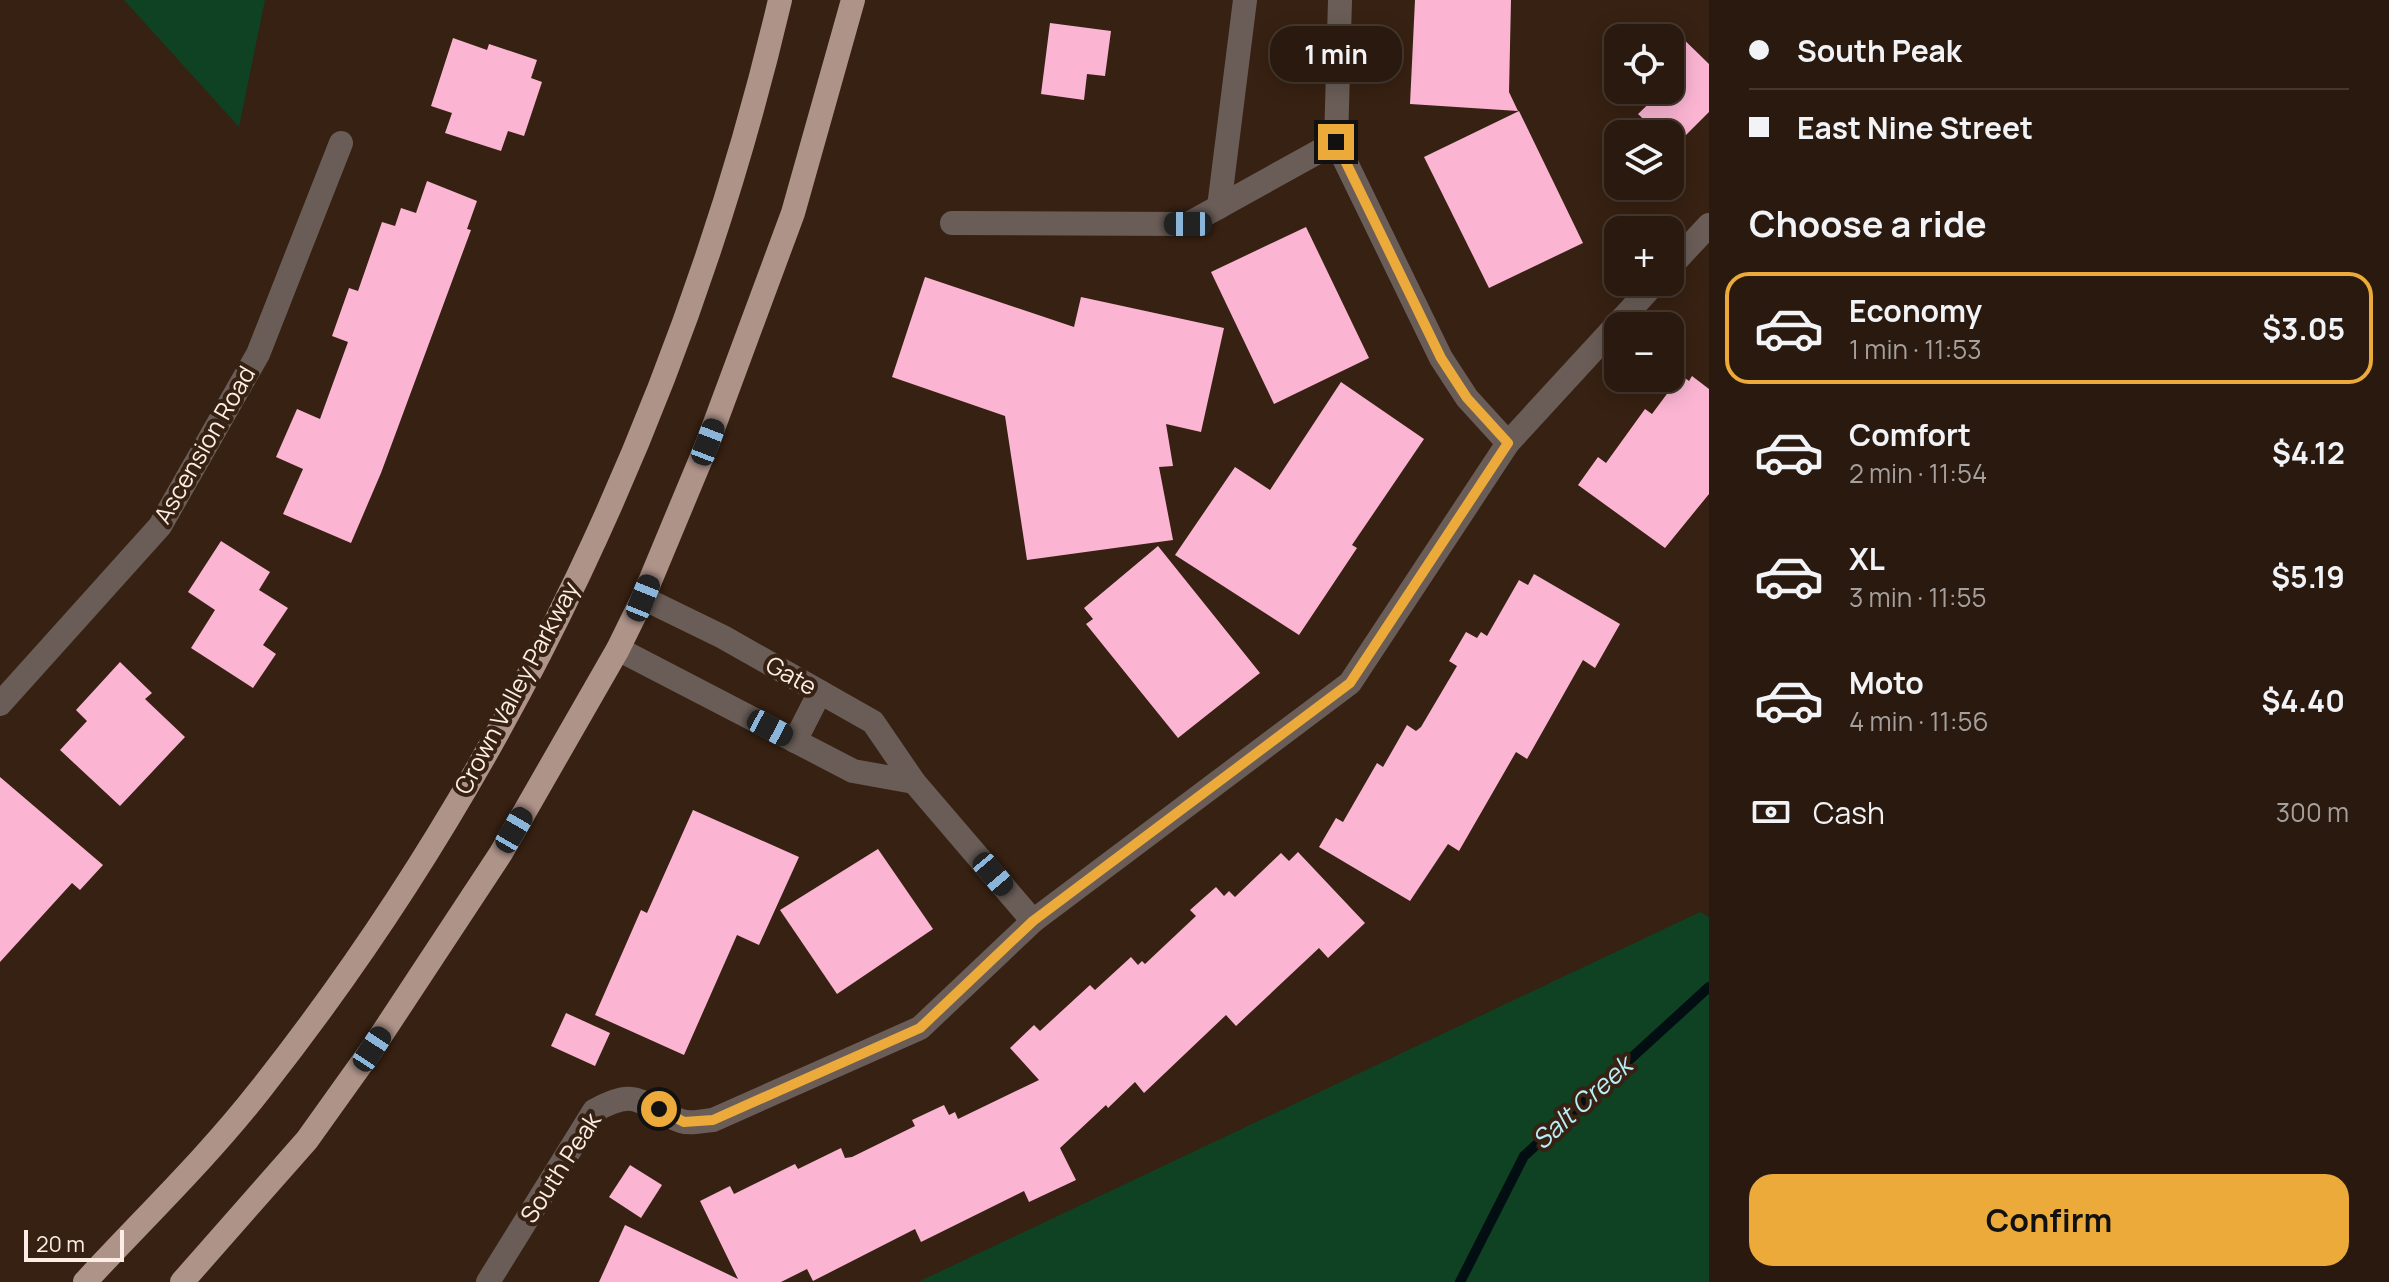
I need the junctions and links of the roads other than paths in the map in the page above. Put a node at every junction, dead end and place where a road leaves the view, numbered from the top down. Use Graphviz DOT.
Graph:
graph roads {
  1 [pos="780,0"];
  2 [pos="853,0"];
  3 [pos="1245,0"];
  4 [pos="1340,0"];
  5 [pos="1336,142"];
  6 [pos="341,143"];
  7 [pos="1219,207"];
  8 [pos="952,223"];
  9 [pos="1709,225"];
  10 [pos="1684,252"];
  11 [pos="1643,296"];
  12 [pos="1508,443"];
  13 [pos="643,598"];
  14 [pos="618,649"];
  15 [pos="820,692"];
  16 [pos="0,704"];
  17 [pos="795,741"];
  18 [pos="914,782"];
  19 [pos="1033,921"];
  20 [pos="85,1282"];
  21 [pos="182,1282"];
  22 [pos="488,1282"];
  1 -- 20 [label="main road, Crown Valley Parkway"];
  2 -- 13 [label="main road"];
  3 -- 7 [label="street"];
  4 -- 5 [label="street"];
  5 -- 7 [label="street"];
  5 -- 12 [label="street"];
  6 -- 16 [label="street, Ascension Road"];
  7 -- 8 [label="street"];
  9 -- 10 [label="street"];
  11 -- 12 [label="street, South Peak"];
  12 -- 19 [label="street, South Peak"];
  13 -- 14 [label="main road"];
  13 -- 15 [label="street, Gate"];
  14 -- 17 [label="street"];
  14 -- 21 [label="main road"];
  15 -- 17 [label="street"];
  15 -- 18 [label="street, Gate"];
  17 -- 18 [label="street"];
  18 -- 19 [label="street, Gate"];
  19 -- 22 [label="street, South Peak"];
}
